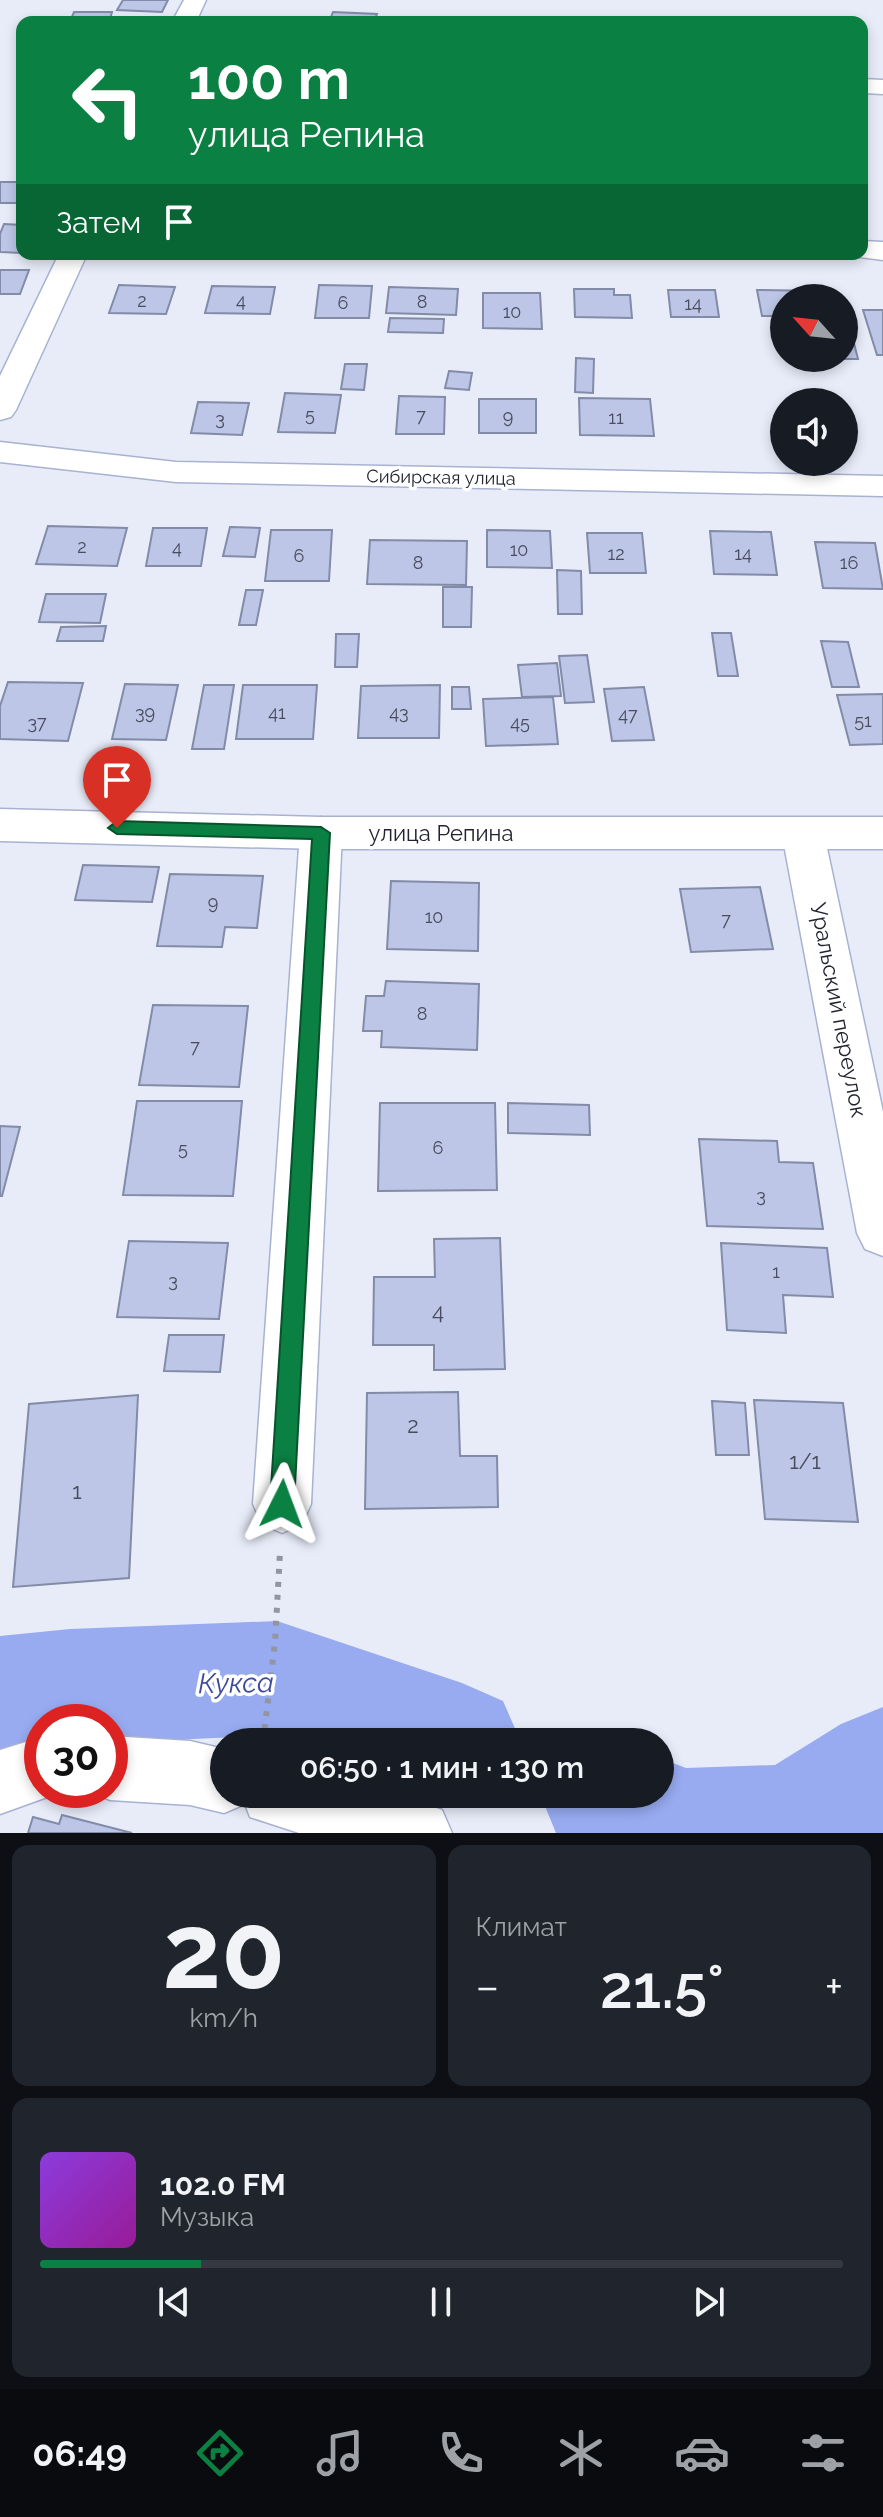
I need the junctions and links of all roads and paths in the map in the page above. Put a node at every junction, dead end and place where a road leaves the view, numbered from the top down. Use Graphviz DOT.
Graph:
graph roads {
  1 [pos="70,260"];
  2 [pos="0,410"];
  3 [pos="0,452"];
  4 [pos="883,486"];
  5 [pos="0,825"];
  6 [pos="321,833"];
  7 [pos="883,833"];
  8 [pos="803,834"];
  9 [pos="883,1233"];
  10 [pos="282,1504"];
  11 [pos="264,1728"];
  12 [pos="128,1769"];
  13 [pos="24,1775"];
  14 [pos="210,1778"];
  15 [pos="0,1782"];
  16 [pos="325,1808"];
  17 [pos="419,1833"];
  1 -- 2 [label="street"];
  3 -- 4 [label="street, Сибирская улица"];
  5 -- 6 [label="street, улица Репина"];
  6 -- 8 [label="street, улица Репина"];
  6 -- 10 [label="street"];
  7 -- 8 [label="street, улица Репина"];
  8 -- 9 [label="street, Уральский переулок"];
  10 -- 11 [label="path"];
  12 -- 14 [label="street"];
  13 -- 15 [label="street"];
  16 -- 17 [label="street"];
}
